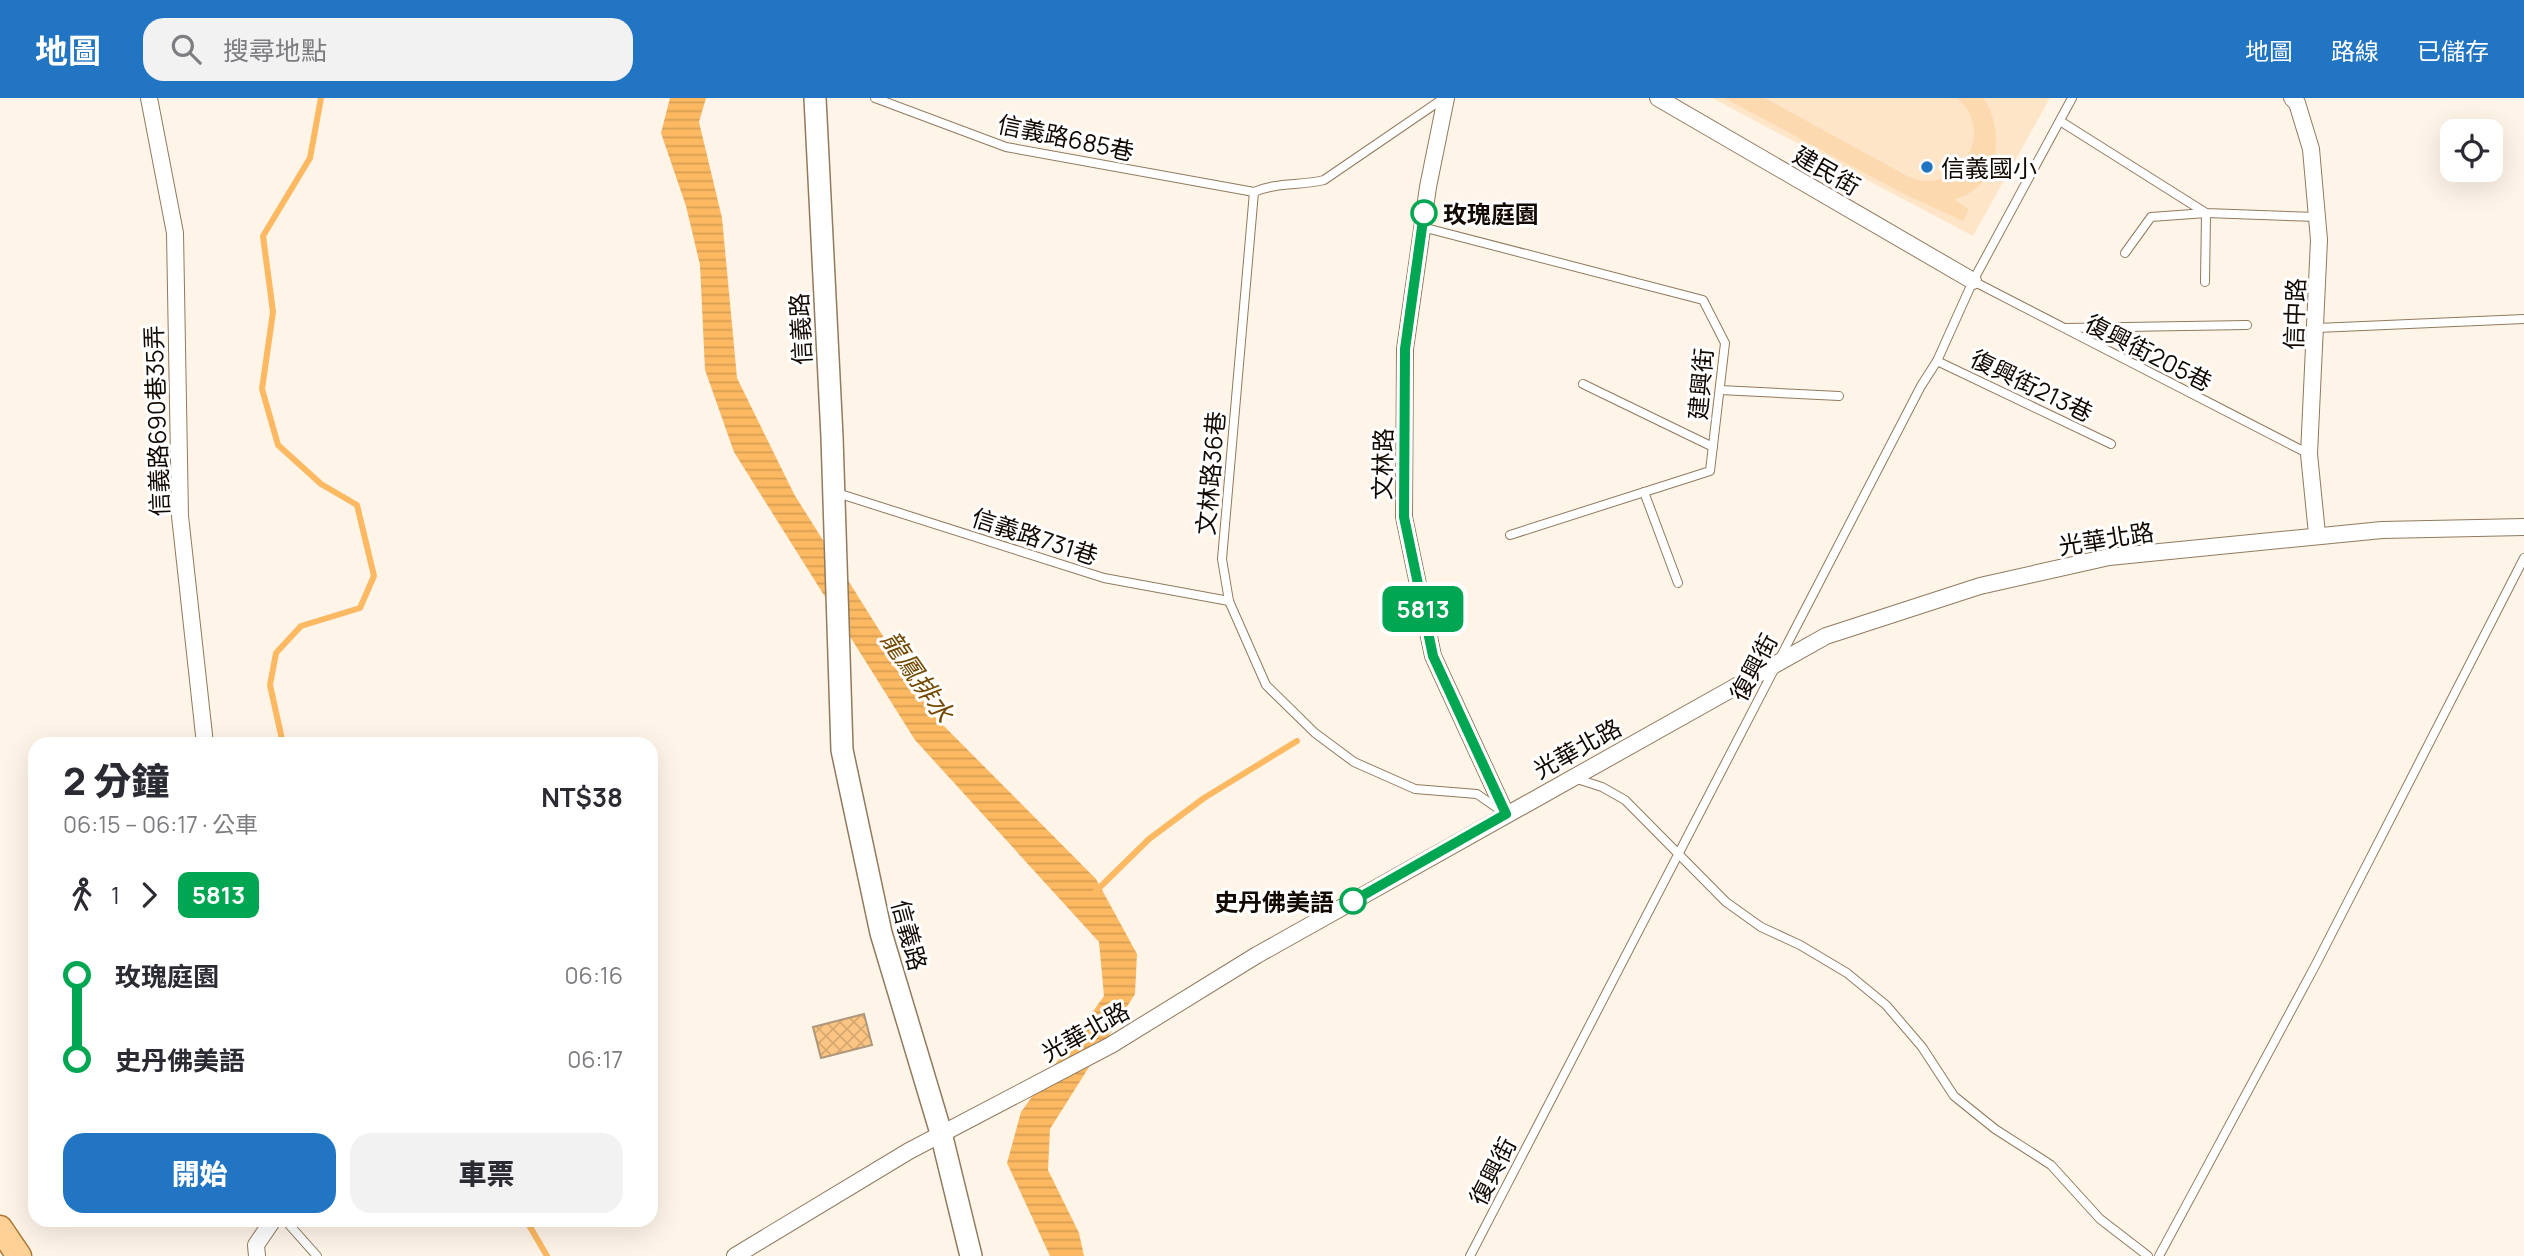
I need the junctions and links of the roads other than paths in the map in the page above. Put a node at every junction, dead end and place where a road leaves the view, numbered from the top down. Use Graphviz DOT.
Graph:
graph roads {
  1 [pos="149,98"];
  2 [pos="815,98"];
  3 [pos="875,98"];
  4 [pos="1445,98"];
  5 [pos="1658,98"];
  6 [pos="2072,98"];
  7 [pos="2292,98"];
  8 [pos="2060,121"];
  9 [pos="1254,192"];
  10 [pos="2206,214"];
  11 [pos="2317,216"];
  12 [pos="1422,227"];
  13 [pos="2124,253"];
  14 [pos="1973,281"];
  15 [pos="2205,282"];
  16 [pos="2524,319"];
  17 [pos="2247,325"];
  18 [pos="2062,328"];
  19 [pos="2317,328"];
  20 [pos="1937,361"];
  21 [pos="1583,384"];
  22 [pos="1720,390"];
  23 [pos="1839,397"];
  24 [pos="2111,444"];
  25 [pos="1713,447"];
  26 [pos="2309,454"];
  27 [pos="834,492"];
  28 [pos="1644,492"];
  29 [pos="2524,527"];
  30 [pos="2317,534"];
  31 [pos="1510,535"];
  32 [pos="2524,558"];
  33 [pos="1678,583"];
  34 [pos="1229,601"];
  35 [pos="1777,664"];
  36 [pos="204,737"];
  37 [pos="1571,777"];
  38 [pos="1506,814"];
  39 [pos="1678,851"];
  40 [pos="941,1133"];
  41 [pos="268,1227"];
  42 [pos="291,1227"];
  43 [pos="0,1228"];
  44 [pos="19,1256"];
  45 [pos="257,1256"];
  46 [pos="317,1256"];
  47 [pos="735,1256"];
  48 [pos="971,1256"];
  49 [pos="1470,1256"];
  50 [pos="2148,1256"];
  51 [pos="2159,1256"];
  1 -- 36 [label="street, 信義路690巷35弄"];
  2 -- 27 [label="street, 信義路"];
  3 -- 9 [label="lane, 信義路685巷"];
  4 -- 9 [label="lane"];
  4 -- 12 [label="street, 文林路"];
  5 -- 14 [label="street, 建民街"];
  6 -- 8 [label="lane, 復興街"];
  7 -- 11 [label="street, 信中路"];
  8 -- 10 [label="lane"];
  8 -- 14 [label="lane, 復興街"];
  9 -- 34 [label="lane, 文林路36巷"];
  10 -- 11 [label="lane"];
  10 -- 13 [label="lane"];
  10 -- 15 [label="lane"];
  11 -- 19 [label="street, 信中路"];
  12 -- 22 [label="lane, 建興街"];
  12 -- 38 [label="street, 文林路"];
  14 -- 18 [label="lane, 復興街205巷"];
  14 -- 20 [label="lane, 復興街"];
  16 -- 19 [label="lane"];
  17 -- 18 [label="lane"];
  18 -- 26 [label="lane, 復興街205巷"];
  19 -- 26 [label="street, 信中路"];
  20 -- 24 [label="lane, 復興街213巷"];
  20 -- 35 [label="lane, 復興街"];
  21 -- 25 [label="lane"];
  22 -- 23 [label="lane"];
  22 -- 25 [label="lane, 建興街"];
  25 -- 28 [label="lane, 建興街"];
  26 -- 30 [label="street, 信中路"];
  27 -- 34 [label="lane, 信義路731巷"];
  27 -- 40 [label="street, 信義路"];
  28 -- 31 [label="lane, 建興街"];
  28 -- 33 [label="lane"];
  29 -- 30 [label="street, 光華北路"];
  30 -- 35 [label="street, 光華北路"];
  32 -- 51 [label="lane"];
  34 -- 38 [label="lane, 文林路36巷"];
  35 -- 37 [label="street, 光華北路"];
  35 -- 39 [label="lane, 復興街"];
  37 -- 38 [label="street, 光華北路"];
  37 -- 39 [label="lane"];
  38 -- 40 [label="street, 光華北路"];
  39 -- 49 [label="lane, 復興街"];
  39 -- 50 [label="lane"];
  40 -- 47 [label="street, 光華北路"];
  40 -- 48 [label="street, 信義路"];
  41 -- 45 [label="street"];
  42 -- 46 [label="lane"];
  43 -- 44 [label="main road"];
}
